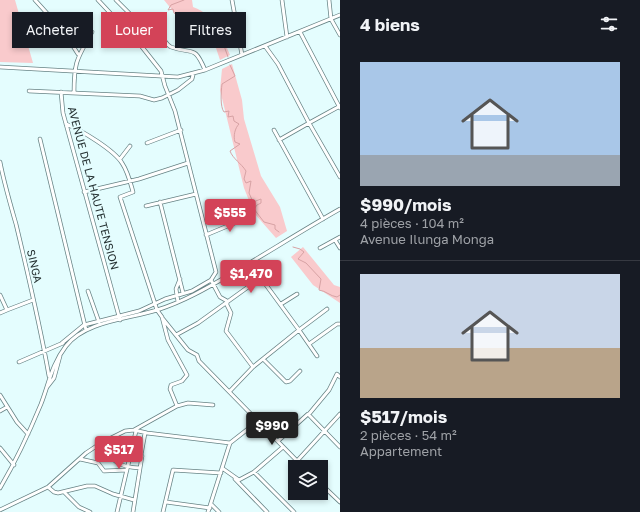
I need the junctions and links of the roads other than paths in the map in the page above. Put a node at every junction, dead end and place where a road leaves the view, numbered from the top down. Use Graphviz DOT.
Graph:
graph roads {
  1 [pos="35,0"];
  2 [pos="98,0"];
  3 [pos="116,0"];
  4 [pos="232,0"];
  5 [pos="282,0"];
  6 [pos="329,0"];
  7 [pos="109,12"];
  8 [pos="128,12"];
  9 [pos="340,15"];
  10 [pos="331,19"];
  11 [pos="300,32"];
  12 [pos="340,35"];
  13 [pos="287,37"];
  14 [pos="167,42"];
  15 [pos="265,46"];
  16 [pos="82,48"];
  17 [pos="143,48"];
  18 [pos="78,54"];
  19 [pos="242,55"];
  20 [pos="0,67"];
  21 [pos="205,70"];
  22 [pos="74,72"];
  23 [pos="193,74"];
  24 [pos="163,78"];
  25 [pos="29,91"];
  26 [pos="61,92"];
  27 [pos="74,93"];
  28 [pos="169,95"];
  29 [pos="340,106"];
  30 [pos="309,123"];
  31 [pos="66,124"];
  32 [pos="181,130"];
  33 [pos="274,130"];
  34 [pos="40,139"];
  35 [pos="279,140"];
  36 [pos="147,143"];
  37 [pos="130,146"];
  38 [pos="120,160"];
  39 [pos="0,162"];
  40 [pos="188,163"];
  41 [pos="340,177"];
  42 [pos="130,181"];
  43 [pos="84,192"];
  44 [pos="196,194"];
  45 [pos="160,202"];
  46 [pos="146,206"];
  47 [pos="340,209"];
  48 [pos="249,217"];
  49 [pos="323,219"];
  50 [pos="206,235"];
  51 [pos="340,237"];
  52 [pos="335,240"];
  53 [pos="320,248"];
  54 [pos="340,248"];
  55 [pos="250,263"];
  56 [pos="260,275"];
  57 [pos="180,279"];
  58 [pos="211,280"];
  59 [pos="213,284"];
  60 [pos="88,291"];
  61 [pos="183,293"];
  62 [pos="297,294"];
  63 [pos="0,295"];
  64 [pos="176,295"];
  65 [pos="33,300"];
  66 [pos="178,302"];
  67 [pos="227,302"];
  68 [pos="155,304"];
  69 [pos="281,304"];
  70 [pos="327,309"];
  71 [pos="7,310"];
  72 [pos="157,310"];
  73 [pos="0,313"];
  74 [pos="119,316"];
  75 [pos="162,317"];
  76 [pos="120,320"];
  77 [pos="98,321"];
  78 [pos="340,324"];
  79 [pos="84,325"];
  80 [pos="100,325"];
  81 [pos="86,330"];
  82 [pos="299,330"];
  83 [pos="176,335"];
  84 [pos="62,343"];
  85 [pos="309,344"];
  86 [pos="66,345"];
  87 [pos="45,351"];
  88 [pos="61,354"];
  89 [pos="317,356"];
  90 [pos="263,359"];
  91 [pos="19,362"];
  92 [pos="253,367"];
  93 [pos="300,371"];
  94 [pos="49,376"];
  95 [pos="340,377"];
  96 [pos="47,387"];
  97 [pos="230,391"];
  98 [pos="0,396"];
  99 [pos="214,405"];
  100 [pos="177,406"];
  101 [pos="7,407"];
  102 [pos="0,411"];
  103 [pos="309,414"];
  104 [pos="340,414"];
  105 [pos="258,421"];
  106 [pos="135,430"];
  107 [pos="324,430"];
  108 [pos="145,433"];
  109 [pos="28,434"];
  110 [pos="278,442"];
  111 [pos="101,443"];
  112 [pos="230,443"];
  113 [pos="283,447"];
  114 [pos="340,447"];
  115 [pos="0,448"];
  116 [pos="132,449"];
  117 [pos="141,455"];
  118 [pos="80,458"];
  119 [pos="296,460"];
  120 [pos="298,460"];
  121 [pos="14,465"];
  122 [pos="140,468"];
  123 [pos="222,468"];
  124 [pos="127,469"];
  125 [pos="254,472"];
  126 [pos="221,474"];
  127 [pos="235,478"];
  128 [pos="48,487"];
  129 [pos="0,488"];
  130 [pos="328,491"];
  131 [pos="65,493"];
  132 [pos="121,496"];
  133 [pos="134,500"];
  134 [pos="166,502"];
  135 [pos="340,502"];
  136 [pos="210,506"];
  137 [pos="0,510"];
  138 [pos="90,512"];
  139 [pos="117,512"];
  140 [pos="133,512"];
  141 [pos="163,512"];
  142 [pos="208,512"];
  143 [pos="219,512"];
  144 [pos="267,512"];
  145 [pos="294,512"];
  1 -- 18 [label="street"];
  2 -- 7 [label="street"];
  3 -- 8 [label="street"];
  4 -- 19 [label="street"];
  5 -- 13 [label="street"];
  6 -- 10 [label="street"];
  9 -- 10 [label="street"];
  10 -- 11 [label="street"];
  10 -- 12 [label="street"];
  11 -- 13 [label="street"];
  11 -- 29 [label="street"];
  13 -- 15 [label="street"];
  14 -- 21 [label="street"];
  15 -- 19 [label="street"];
  15 -- 30 [label="street"];
  16 -- 18 [label="street, AVENUE DE LA HAUTE TENSION"];
  17 -- 24 [label="street"];
  18 -- 22 [label="street, AVENUE DE LA HAUTE TENSION"];
  19 -- 21 [label="street"];
  20 -- 22 [label="street"];
  21 -- 23 [label="street"];
  22 -- 24 [label="street"];
  22 -- 27 [label="street, AVENUE DE LA HAUTE TENSION"];
  23 -- 24 [label="street"];
  23 -- 28 [label="street"];
  24 -- 28 [label="street"];
  25 -- 26 [label="street"];
  26 -- 27 [label="street, AVENUE DE LA HAUTE TENSION"];
  26 -- 31 [label="street, AVENUE DE LA HAUTE TENSION"];
  27 -- 28 [label="street"];
  28 -- 32 [label="street"];
  29 -- 30 [label="street"];
  30 -- 35 [label="street"];
  30 -- 41 [label="street"];
  31 -- 38 [label="street"];
  31 -- 43 [label="street, AVENUE DE LA HAUTE TENSION"];
  32 -- 36 [label="street"];
  32 -- 40 [label="street"];
  33 -- 35 [label="street"];
  34 -- 79 [label="street"];
  35 -- 49 [label="street"];
  37 -- 38 [label="street"];
  38 -- 42 [label="street"];
  39 -- 65 [label="street, SINGA"];
  40 -- 42 [label="street"];
  40 -- 44 [label="street"];
  42 -- 43 [label="street"];
  42 -- 68 [label="street"];
  43 -- 74 [label="street, AVENUE DE LA HAUTE TENSION"];
  44 -- 45 [label="street"];
  44 -- 50 [label="street"];
  45 -- 46 [label="street"];
  45 -- 57 [label="street"];
  47 -- 49 [label="street"];
  48 -- 50 [label="street"];
  49 -- 55 [label="street"];
  50 -- 58 [label="street"];
  51 -- 52 [label="street"];
  52 -- 53 [label="street"];
  52 -- 54 [label="street"];
  55 -- 56 [label="street"];
  55 -- 59 [label="street"];
  56 -- 67 [label="street"];
  56 -- 69 [label="street"];
  57 -- 61 [label="street"];
  57 -- 64 [label="street"];
  58 -- 59 [label="street"];
  58 -- 61 [label="street"];
  59 -- 66 [label="street"];
  59 -- 67 [label="street"];
  60 -- 77 [label="street"];
  61 -- 64 [label="street"];
  62 -- 69 [label="street"];
  63 -- 71 [label="street"];
  64 -- 66 [label="street"];
  64 -- 68 [label="street"];
  65 -- 71 [label="street"];
  65 -- 87 [label="street, SINGA"];
  66 -- 72 [label="street"];
  67 -- 83 [label="street"];
  67 -- 92 [label="street"];
  68 -- 72 [label="street"];
  68 -- 74 [label="street"];
  69 -- 82 [label="street"];
  70 -- 82 [label="street"];
  71 -- 73 [label="street"];
  72 -- 75 [label="street"];
  72 -- 76 [label="street"];
  74 -- 76 [label="street, AVENUE DE LA HAUTE TENSION"];
  74 -- 77 [label="street"];
  75 -- 83 [label="street"];
  75 -- 100 [label="street"];
  76 -- 80 [label="street"];
  77 -- 79 [label="street"];
  77 -- 80 [label="street"];
  78 -- 85 [label="street"];
  79 -- 81 [label="street"];
  79 -- 84 [label="street"];
  80 -- 81 [label="street"];
  81 -- 86 [label="street"];
  82 -- 85 [label="street"];
  82 -- 90 [label="street"];
  83 -- 97 [label="street"];
  84 -- 86 [label="street"];
  84 -- 87 [label="street"];
  85 -- 89 [label="street"];
  86 -- 88 [label="street"];
  87 -- 91 [label="street"];
  87 -- 94 [label="street, SINGA"];
  88 -- 94 [label="street"];
  88 -- 96 [label="street"];
  90 -- 92 [label="street"];
  90 -- 93 [label="street"];
  92 -- 97 [label="street"];
  94 -- 96 [label="street"];
  95 -- 103 [label="street"];
  96 -- 109 [label="street"];
  97 -- 105 [label="street"];
  98 -- 101 [label="street"];
  99 -- 100 [label="street"];
  100 -- 106 [label="street"];
  101 -- 102 [label="street"];
  101 -- 109 [label="street"];
  103 -- 107 [label="street"];
  103 -- 110 [label="street"];
  104 -- 107 [label="street"];
  105 -- 110 [label="street"];
  105 -- 112 [label="street"];
  106 -- 108 [label="street"];
  106 -- 111 [label="street"];
  106 -- 116 [label="street"];
  107 -- 114 [label="street"];
  107 -- 120 [label="street"];
  108 -- 112 [label="street"];
  108 -- 117 [label="street"];
  109 -- 121 [label="street"];
  110 -- 113 [label="street"];
  111 -- 118 [label="street"];
  111 -- 124 [label="street"];
  112 -- 123 [label="street"];
  113 -- 119 [label="street"];
  113 -- 125 [label="street"];
  115 -- 121 [label="street"];
  116 -- 117 [label="street"];
  116 -- 124 [label="street"];
  117 -- 122 [label="street"];
  118 -- 124 [label="street"];
  118 -- 128 [label="street"];
  121 -- 129 [label="street"];
  122 -- 124 [label="street"];
  122 -- 133 [label="street"];
  123 -- 126 [label="street"];
  123 -- 127 [label="street"];
  124 -- 132 [label="street"];
  125 -- 127 [label="street"];
  125 -- 145 [label="street"];
  126 -- 134 [label="street"];
  126 -- 136 [label="street"];
  127 -- 144 [label="street"];
  128 -- 131 [label="street"];
  128 -- 137 [label="street"];
  130 -- 135 [label="street"];
  131 -- 132 [label="street"];
  131 -- 138 [label="street"];
  132 -- 133 [label="street"];
  132 -- 139 [label="street"];
  133 -- 140 [label="street"];
  134 -- 136 [label="street"];
  134 -- 141 [label="street"];
  136 -- 142 [label="street"];
  136 -- 143 [label="street"];
}
